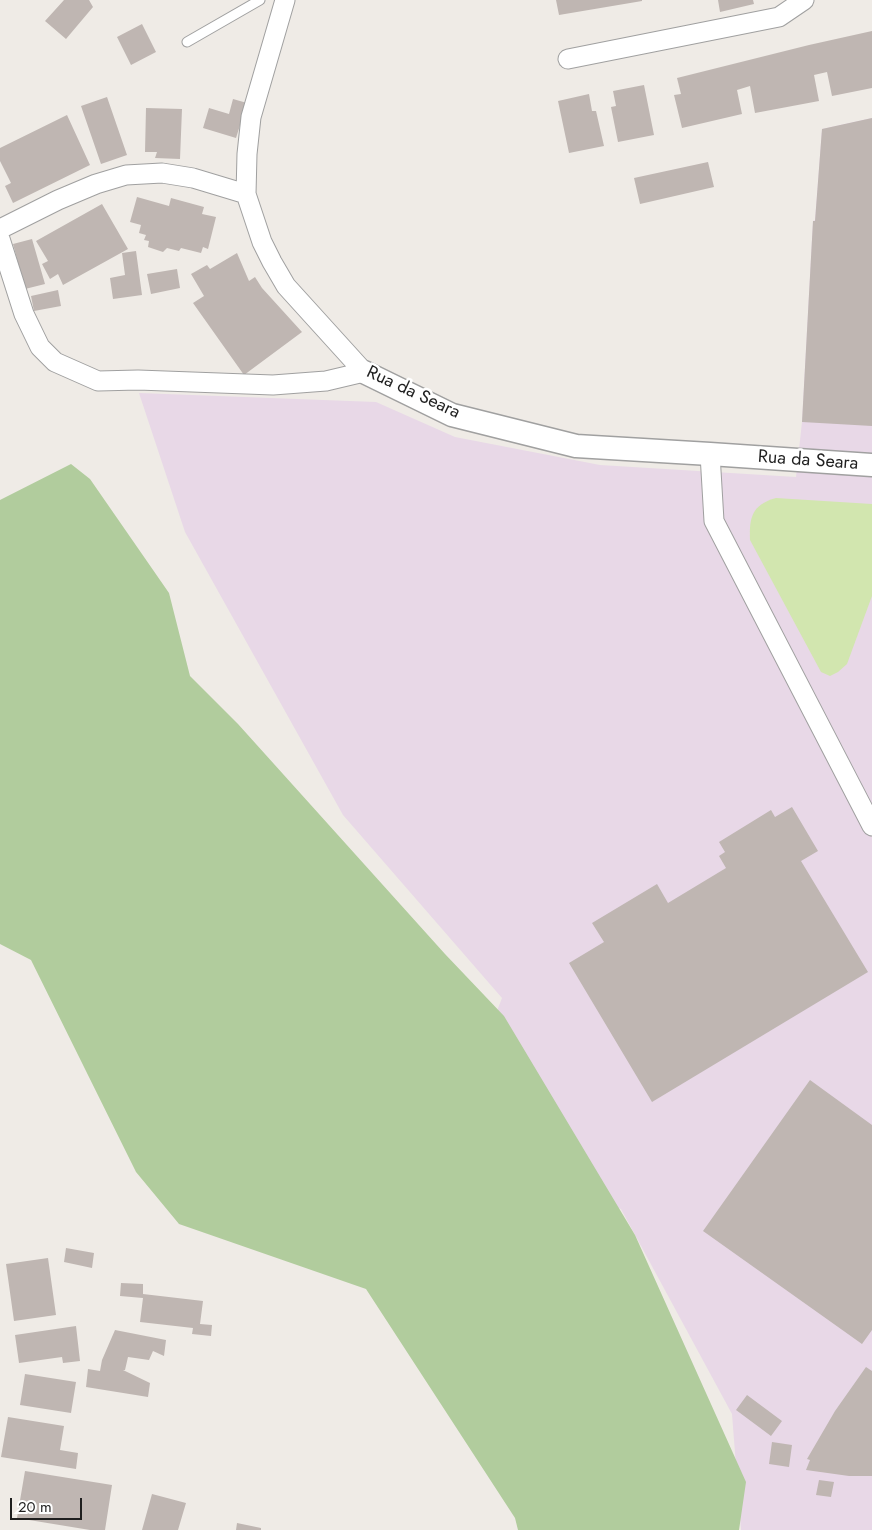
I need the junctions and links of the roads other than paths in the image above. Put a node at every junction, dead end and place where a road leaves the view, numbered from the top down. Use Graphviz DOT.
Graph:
graph roads {
  1 [pos="260,0"];
  2 [pos="285,0"];
  3 [pos="804,0"];
  4 [pos="187,42"];
  5 [pos="568,59"];
  6 [pos="246,194"];
  7 [pos="0,229"];
  8 [pos="0,239"];
  9 [pos="364,372"];
  10 [pos="710,454"];
  11 [pos="872,465"];
  12 [pos="872,826"];
  1 -- 4 [label="lane"];
  2 -- 6 [label="street, Rua da Seara"];
  3 -- 5 [label="street"];
  6 -- 7 [label="street"];
  6 -- 9 [label="street, Rua da Seara"];
  8 -- 9 [label="street"];
  9 -- 10 [label="street, Rua da Seara"];
  10 -- 11 [label="street, Rua da Seara"];
  10 -- 12 [label="street"];
}
